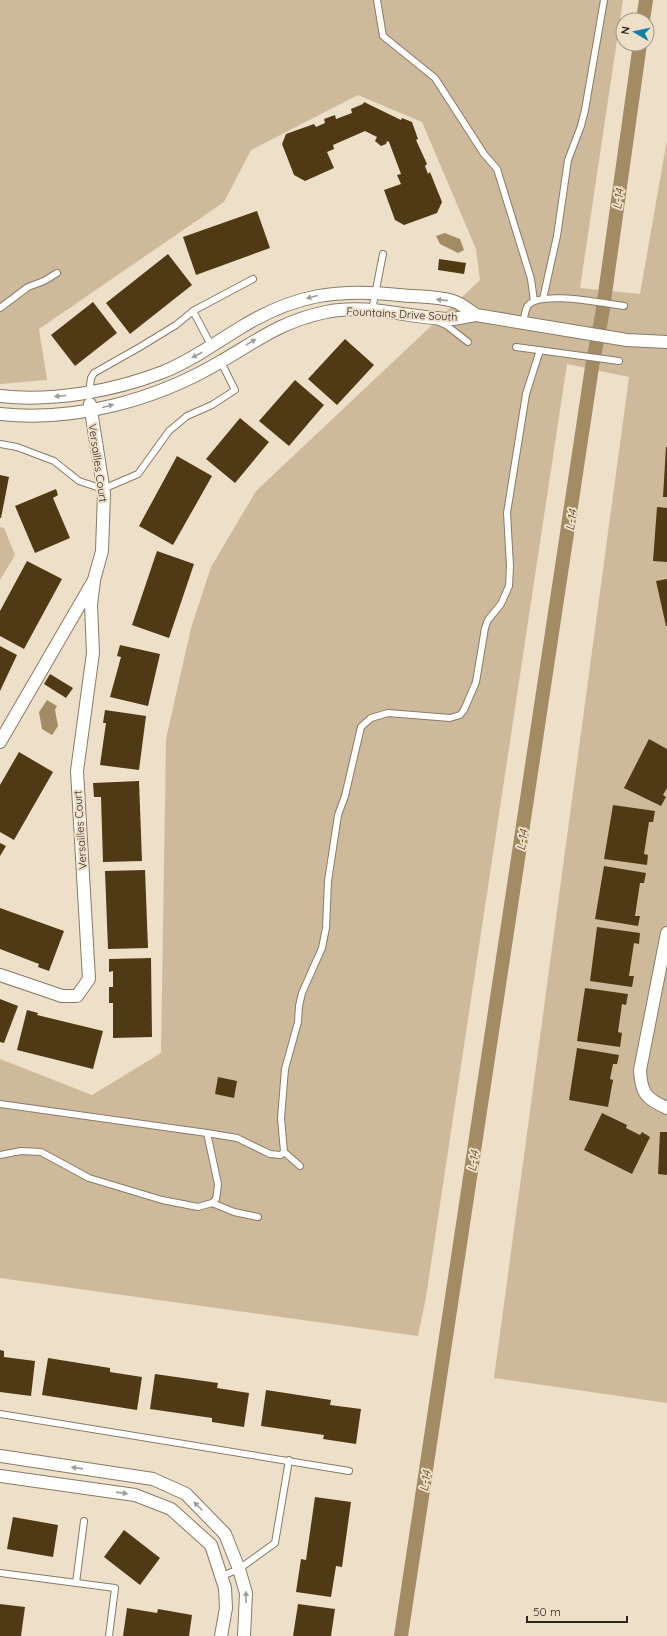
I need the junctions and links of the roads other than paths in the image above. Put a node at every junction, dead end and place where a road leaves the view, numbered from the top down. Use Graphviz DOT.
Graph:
graph roads {
  1 [pos="377,0"];
  2 [pos="604,0"];
  3 [pos="383,254"];
  4 [pos="57,273"];
  5 [pos="253,279"];
  6 [pos="376,292"];
  7 [pos="543,298"];
  8 [pos="534,301"];
  9 [pos="624,306"];
  10 [pos="0,308"];
  11 [pos="372,310"];
  12 [pos="193,311"];
  13 [pos="476,315"];
  14 [pos="425,316"];
  15 [pos="523,323"];
  16 [pos="468,342"];
  17 [pos="667,342"];
  18 [pos="212,347"];
  19 [pos="516,347"];
  20 [pos="540,350"];
  21 [pos="619,361"];
  22 [pos="220,362"];
  23 [pos="89,393"];
  24 [pos="0,396"];
  25 [pos="91,410"];
  26 [pos="0,414"];
  27 [pos="0,444"];
  28 [pos="103,489"];
  29 [pos="94,580"];
  30 [pos="0,742"];
  31 [pos="667,933"];
  32 [pos="0,975"];
  33 [pos="0,1104"];
  34 [pos="667,1108"];
  35 [pos="207,1133"];
  36 [pos="284,1152"];
  37 [pos="0,1155"];
  38 [pos="300,1166"];
  39 [pos="212,1203"];
  40 [pos="258,1217"];
  41 [pos="0,1414"];
  42 [pos="0,1456"];
  43 [pos="289,1460"];
  44 [pos="349,1471"];
  45 [pos="0,1476"];
  46 [pos="84,1521"];
  47 [pos="239,1569"];
  48 [pos="0,1573"];
  49 [pos="222,1576"];
  50 [pos="76,1583"];
  51 [pos="109,1636"];
  52 [pos="221,1636"];
  53 [pos="244,1636"];
  1 -- 8 [label="lane"];
  2 -- 7 [label="lane"];
  3 -- 6 [label="lane"];
  4 -- 10 [label="lane"];
  5 -- 12 [label="lane"];
  6 -- 11 [label="lane"];
  13 -- 6 [label="street, Fountains Drive South, one-way"];
  6 -- 18 [label="street, Fountains Drive South, one-way"];
  7 -- 8 [label="lane"];
  7 -- 9 [label="lane"];
  8 -- 15 [label="lane"];
  11 -- 14 [label="street, Fountains Drive South"];
  22 -- 11 [label="street, Fountains Drive South, one-way"];
  12 -- 18 [label="lane"];
  12 -- 23 [label="lane"];
  13 -- 14 [label="street, Fountains Drive South"];
  13 -- 15 [label="street, Fountains Drive South"];
  14 -- 16 [label="lane"];
  15 -- 17 [label="street, Fountains Drive South"];
  18 -- 22 [label="street"];
  18 -- 23 [label="street, Fountains Drive South, one-way"];
  19 -- 20 [label="lane"];
  20 -- 21 [label="lane"];
  20 -- 36 [label="lane"];
  25 -- 22 [label="street, Fountains Drive South, one-way"];
  22 -- 28 [label="lane"];
  23 -- 24 [label="street, Fountains Drive South, one-way"];
  23 -- 25 [label="street, Versailles Court"];
  25 -- 26 [label="street, Fountains Drive South"];
  25 -- 28 [label="street, Versailles Court"];
  27 -- 28 [label="lane"];
  28 -- 29 [label="street, Versailles Court"];
  29 -- 30 [label="street, Versailles Court"];
  29 -- 32 [label="street, Versailles Court"];
  31 -- 34 [label="street"];
  33 -- 35 [label="lane"];
  35 -- 36 [label="lane"];
  35 -- 39 [label="lane"];
  36 -- 38 [label="lane"];
  37 -- 39 [label="lane"];
  39 -- 40 [label="lane"];
  41 -- 43 [label="lane"];
  47 -- 42 [label="street, one-way"];
  43 -- 44 [label="lane"];
  43 -- 47 [label="lane"];
  45 -- 49 [label="street, one-way"];
  46 -- 50 [label="lane"];
  47 -- 49 [label="lane"];
  53 -- 47 [label="street, one-way"];
  48 -- 50 [label="lane"];
  49 -- 52 [label="street"];
  50 -- 51 [label="lane"];
}
